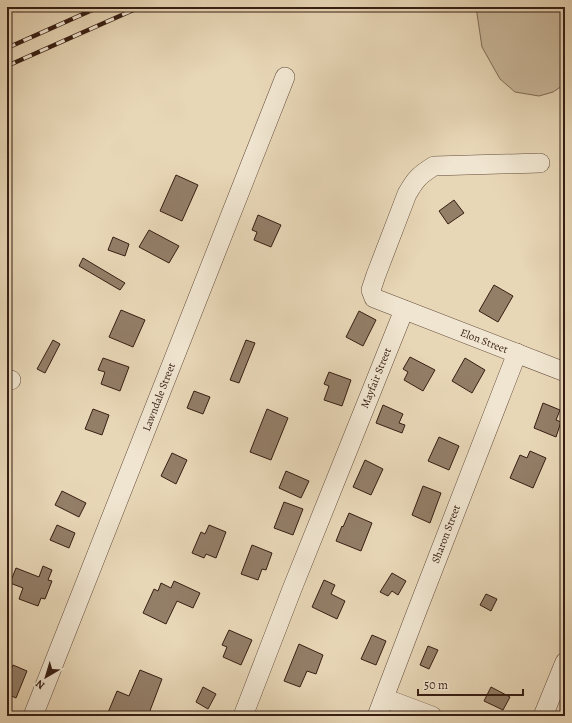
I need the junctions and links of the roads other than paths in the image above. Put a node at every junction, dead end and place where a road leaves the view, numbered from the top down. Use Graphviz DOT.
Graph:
graph roads {
  1 [pos="285,77"];
  2 [pos="540,163"];
  3 [pos="404,310"];
  4 [pos="517,353"];
  5 [pos="565,372"];
  6 [pos="565,662"];
  7 [pos="384,698"];
  8 [pos="37,715"];
  9 [pos="243,716"];
  10 [pos="377,716"];
  11 [pos="432,716"];
  12 [pos="543,716"];
  1 -- 8 [label="street, Lawndale Street"];
  2 -- 3 [label="street"];
  3 -- 4 [label="street, Elon Street"];
  3 -- 9 [label="street, Mayfair Street"];
  4 -- 5 [label="street, Elon Street"];
  4 -- 7 [label="street, Sharon Street"];
  6 -- 12 [label="street"];
  7 -- 10 [label="street, Sharon Street"];
  7 -- 11 [label="street"];
}
